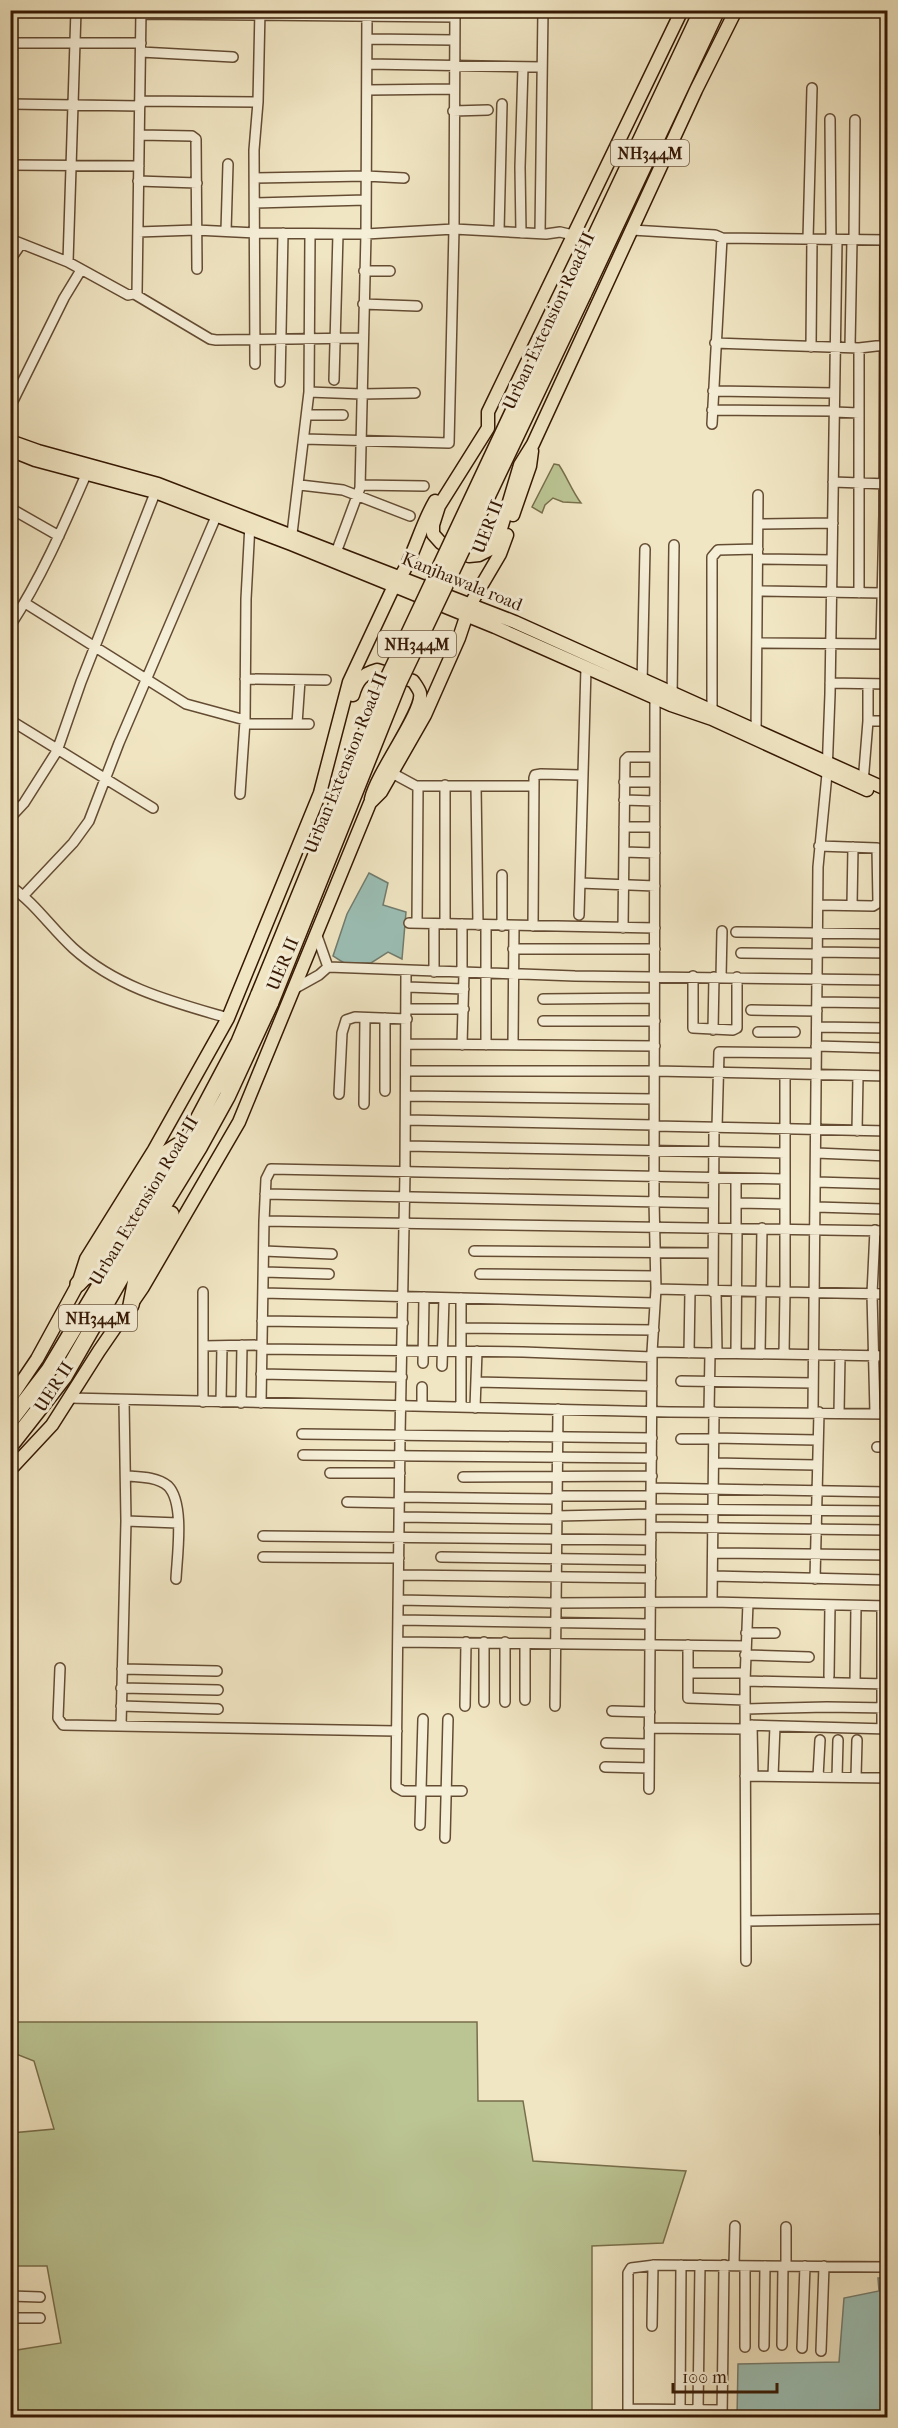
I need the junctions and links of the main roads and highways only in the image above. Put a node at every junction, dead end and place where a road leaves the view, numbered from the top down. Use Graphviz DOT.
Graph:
graph roads {
  1 [pos="682,10"];
  2 [pos="702,10"];
  3 [pos="717,10"];
  4 [pos="735,10"];
  5 [pos="577,291"];
  6 [pos="488,412"];
  7 [pos="10,441"];
  8 [pos="532,444"];
  9 [pos="10,450"];
  10 [pos="88,470"];
  11 [pos="398,582"];
  12 [pos="468,610"];
  13 [pos="642,685"];
  14 [pos="672,699"];
  15 [pos="863,784"];
  16 [pos="888,790"];
  17 [pos="320,793"];
  18 [pos="888,798"];
  19 [pos="370,803"];
  20 [pos="194,1143"];
  21 [pos="78,1284"];
  22 [pos="131,1305"];
  23 [pos="10,1399"];
  24 [pos="10,1421"];
  25 [pos="12,1445"];
  26 [pos="15,1466"];
  1 -- 6 [label="main road"];
  2 -- 5 [label="highway, Urban Extension Road-II / NH344M"];
  3 -- 5 [label="highway, Urban Extension Road-II / NH344M"];
  4 -- 8 [label="main road"];
  5 -- 20 [label="highway, Urban Extension Road-II / NH344M, bridge"];
  6 -- 8 [label="main road"];
  6 -- 11 [label="main road, UER II"];
  7 -- 10 [label="main road, Kanjhawala road"];
  8 -- 12 [label="main road, UER II"];
  9 -- 10 [label="main road, Kanjhawala road"];
  10 -- 11 [label="main road, Kanjhawala road"];
  11 -- 12 [label="main road, Kanjhawala road"];
  11 -- 17 [label="main road, UER II"];
  12 -- 13 [label="main road, Kanjhawala road"];
  12 -- 13 [label="main road, Kanjhawala road"];
  12 -- 19 [label="main road, UER II"];
  13 -- 14 [label="main road, Kanjhawala road"];
  13 -- 14 [label="main road, Kanjhawala road"];
  14 -- 15 [label="main road, Kanjhawala road"];
  15 -- 16 [label="main road, Kanjhawala road"];
  15 -- 18 [label="main road, Kanjhawala road"];
  17 -- 19 [label="main road"];
  17 -- 21 [label="main road, UER II"];
  19 -- 22 [label="main road, UER II"];
  20 -- 21 [label="highway"];
  20 -- 22 [label="highway"];
  20 -- 24 [label="highway, Urban Extension Road-II / NH344M"];
  20 -- 25 [label="highway, Urban Extension Road-II / NH344M"];
  21 -- 23 [label="main road, UER II"];
  22 -- 26 [label="main road, UER II"];
}
